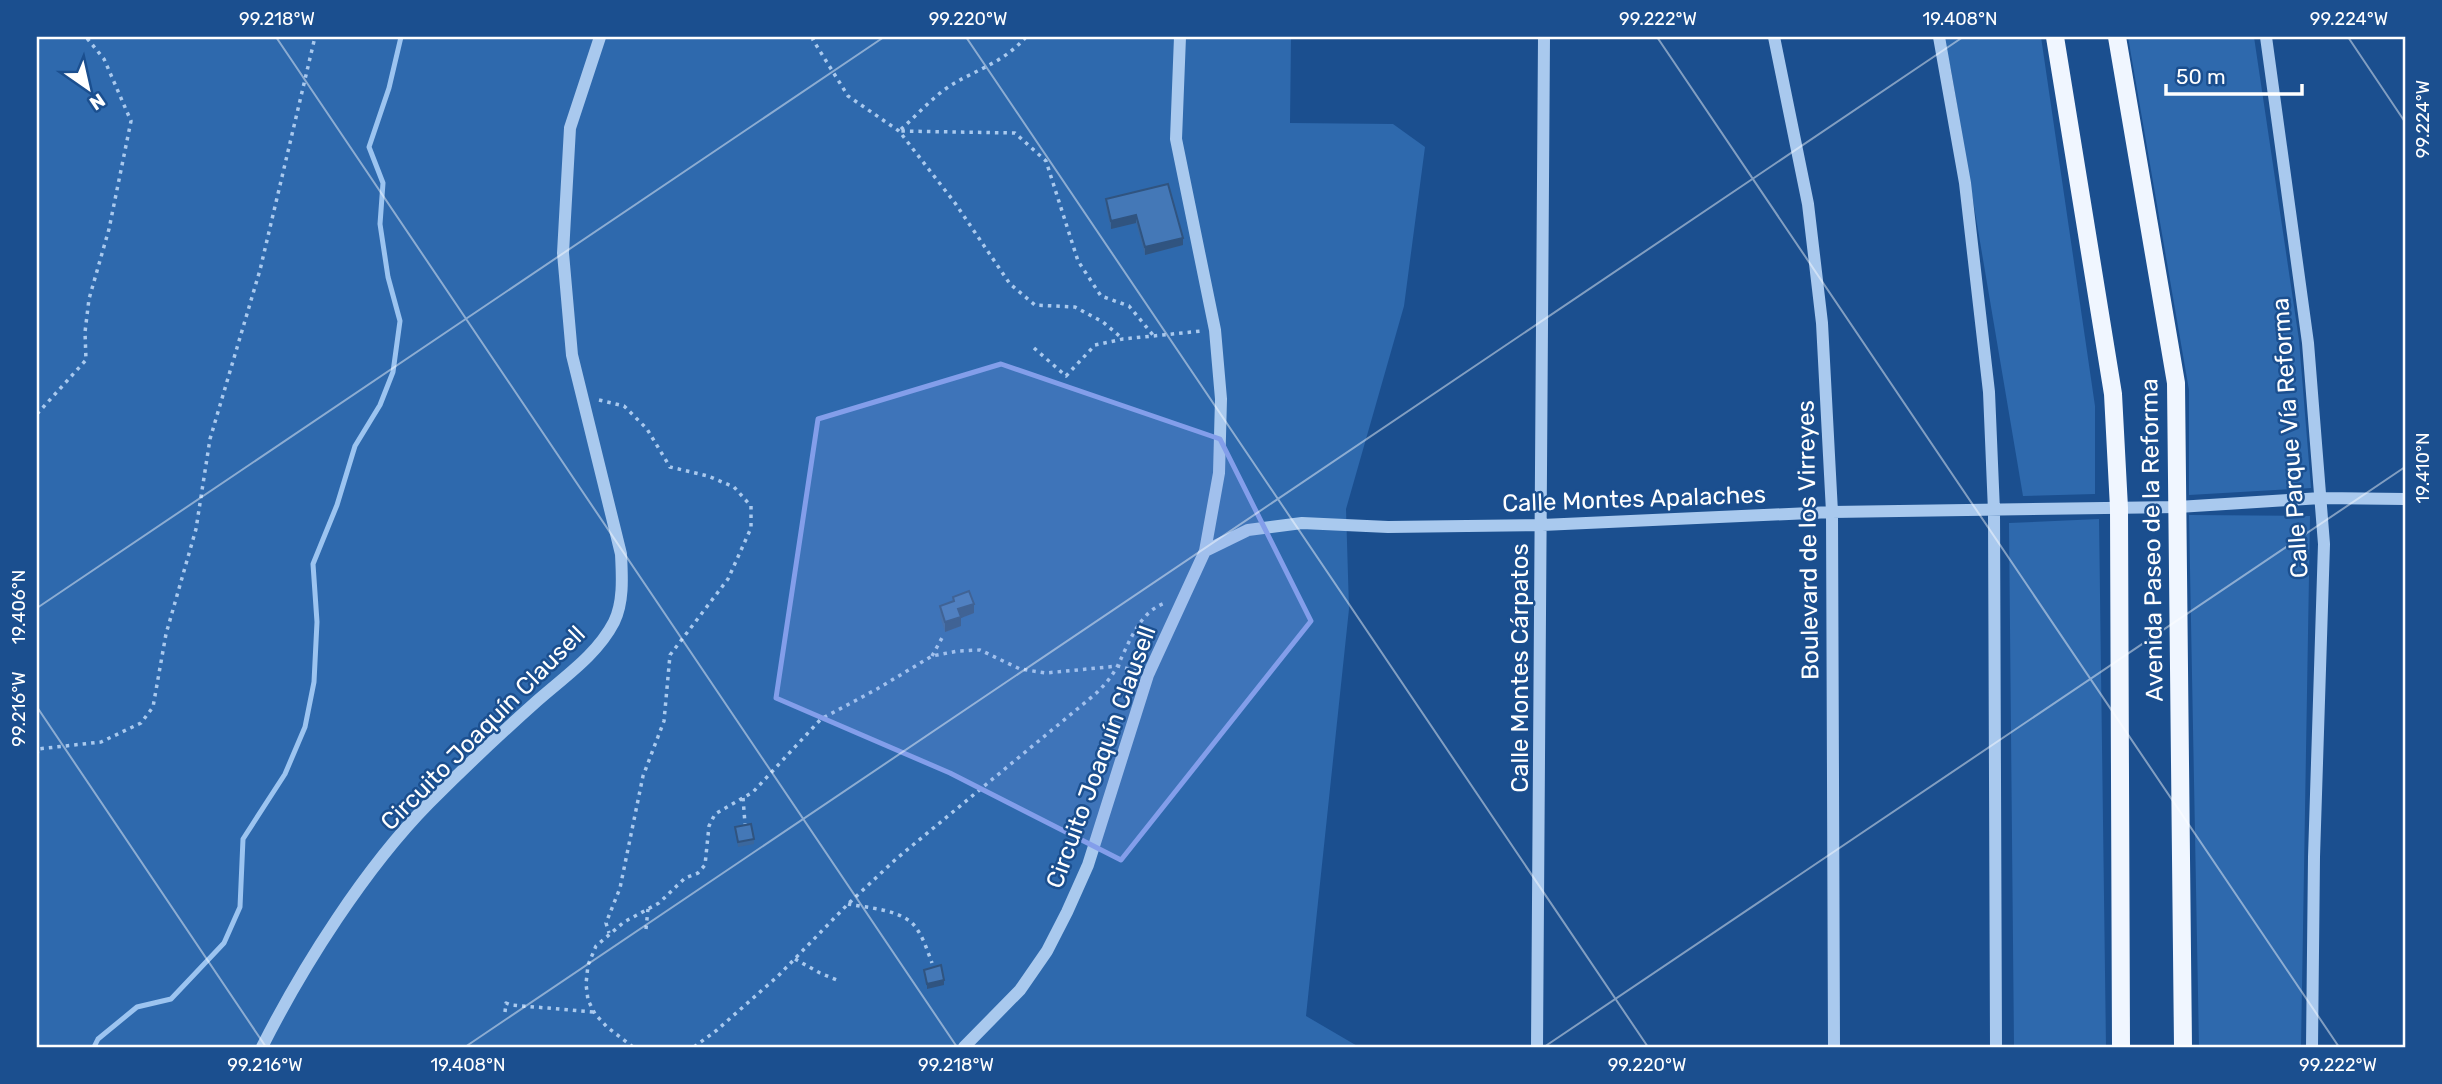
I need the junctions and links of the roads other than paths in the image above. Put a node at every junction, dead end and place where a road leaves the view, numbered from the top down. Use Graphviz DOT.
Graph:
graph roads {
  1 [pos="600,37"];
  2 [pos="1180,37"];
  3 [pos="1544,37"];
  4 [pos="1774,37"];
  5 [pos="1940,37"];
  6 [pos="2056,37"];
  7 [pos="2117,37"];
  8 [pos="2266,37"];
  9 [pos="2321,498"];
  10 [pos="2405,499"];
  11 [pos="2178,507"];
  12 [pos="2119,508"];
  13 [pos="1994,511"];
  14 [pos="1832,512"];
  15 [pos="1542,525"];
  16 [pos="1205,551"];
  17 [pos="262,1047"];
  18 [pos="964,1047"];
  19 [pos="1537,1047"];
  20 [pos="1834,1047"];
  21 [pos="1996,1047"];
  22 [pos="2121,1047"];
  23 [pos="2183,1047"];
  24 [pos="2312,1047"];
  1 -- 17 [label="street, Circuito Joaquín Clausell"];
  2 -- 16 [label="street, Circuito Joaquín Clausell"];
  3 -- 15 [label="street, Calle Montes Cárpatos"];
  4 -- 14 [label="street, Boulevard de los Virreyes"];
  5 -- 13 [label="street"];
  6 -- 12 [label="main road, Avenida Paseo de la Reforma"];
  7 -- 11 [label="main road, Avenida Paseo de la Reforma"];
  8 -- 9 [label="street, Calle Parque Vía Reforma"];
  9 -- 10 [label="street, Calle Montes Apalaches"];
  9 -- 11 [label="street, Calle Montes Apalaches"];
  9 -- 24 [label="street, Calle Parque Vía Reforma"];
  11 -- 12 [label="street, Calle Montes Apalaches"];
  11 -- 23 [label="main road, Avenida Paseo de la Reforma"];
  12 -- 13 [label="street, Calle Montes Apalaches"];
  12 -- 22 [label="main road, Avenida Paseo de la Reforma"];
  13 -- 14 [label="street, Calle Montes Apalaches"];
  13 -- 21 [label="street"];
  14 -- 15 [label="street, Calle Montes Apalaches"];
  14 -- 20 [label="street, Boulevard de los Virreyes"];
  15 -- 16 [label="street, Calle Montes Apalaches"];
  15 -- 19 [label="street, Calle Montes Cárpatos"];
  16 -- 18 [label="street, Circuito Joaquín Clausell"];
}
